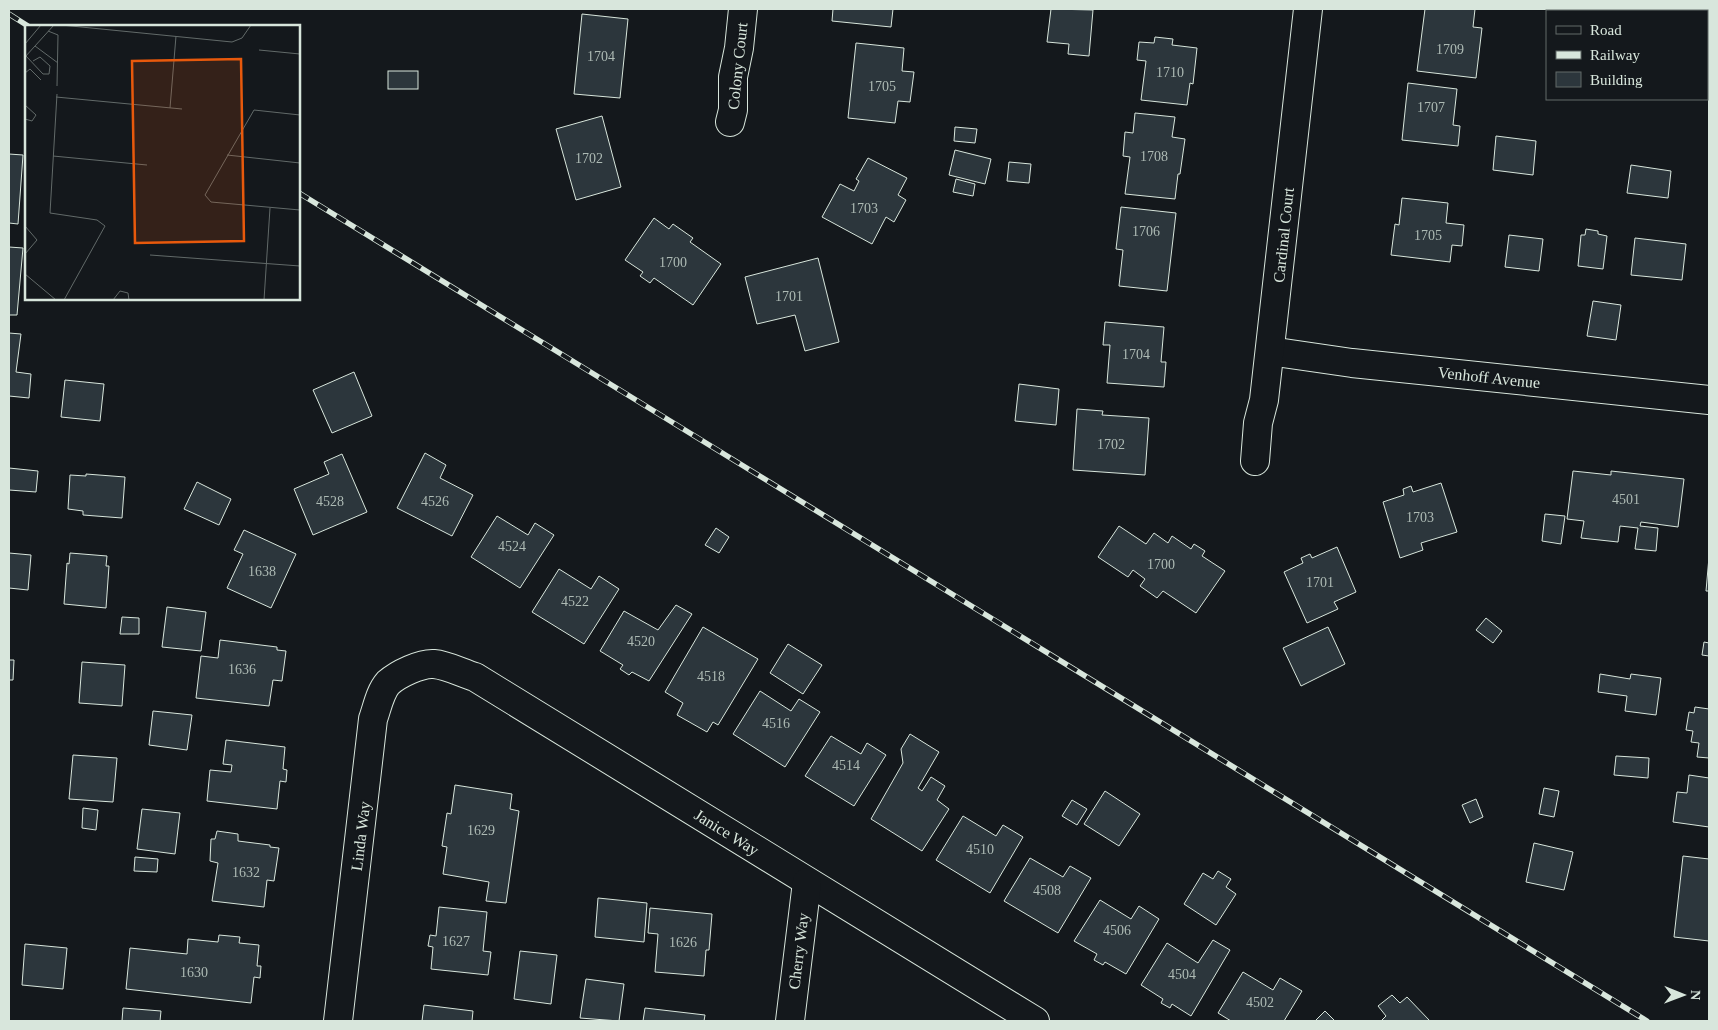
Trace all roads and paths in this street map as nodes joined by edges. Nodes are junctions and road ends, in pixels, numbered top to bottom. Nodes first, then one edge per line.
1 (744, 9) edge
2 (1308, 9) edge
3 (730, 122) dead end
4 (1270, 351) junction
5 (1709, 400) edge
6 (1255, 461) dead end
7 (413, 668) joint
8 (807, 882) junction
9 (338, 1021) edge
10 (790, 1021) edge
11 (1034, 1021) edge

1 - 3 street, Colony Court
2 - 4 street, Cardinal Court
4 - 5 street, Venhoff Avenue
4 - 6 street, Cardinal Court
7 - 8 street, Janice Way
7 - 9 street, Linda Way
8 - 10 street, Cherry Way
8 - 11 street, Janice Way

